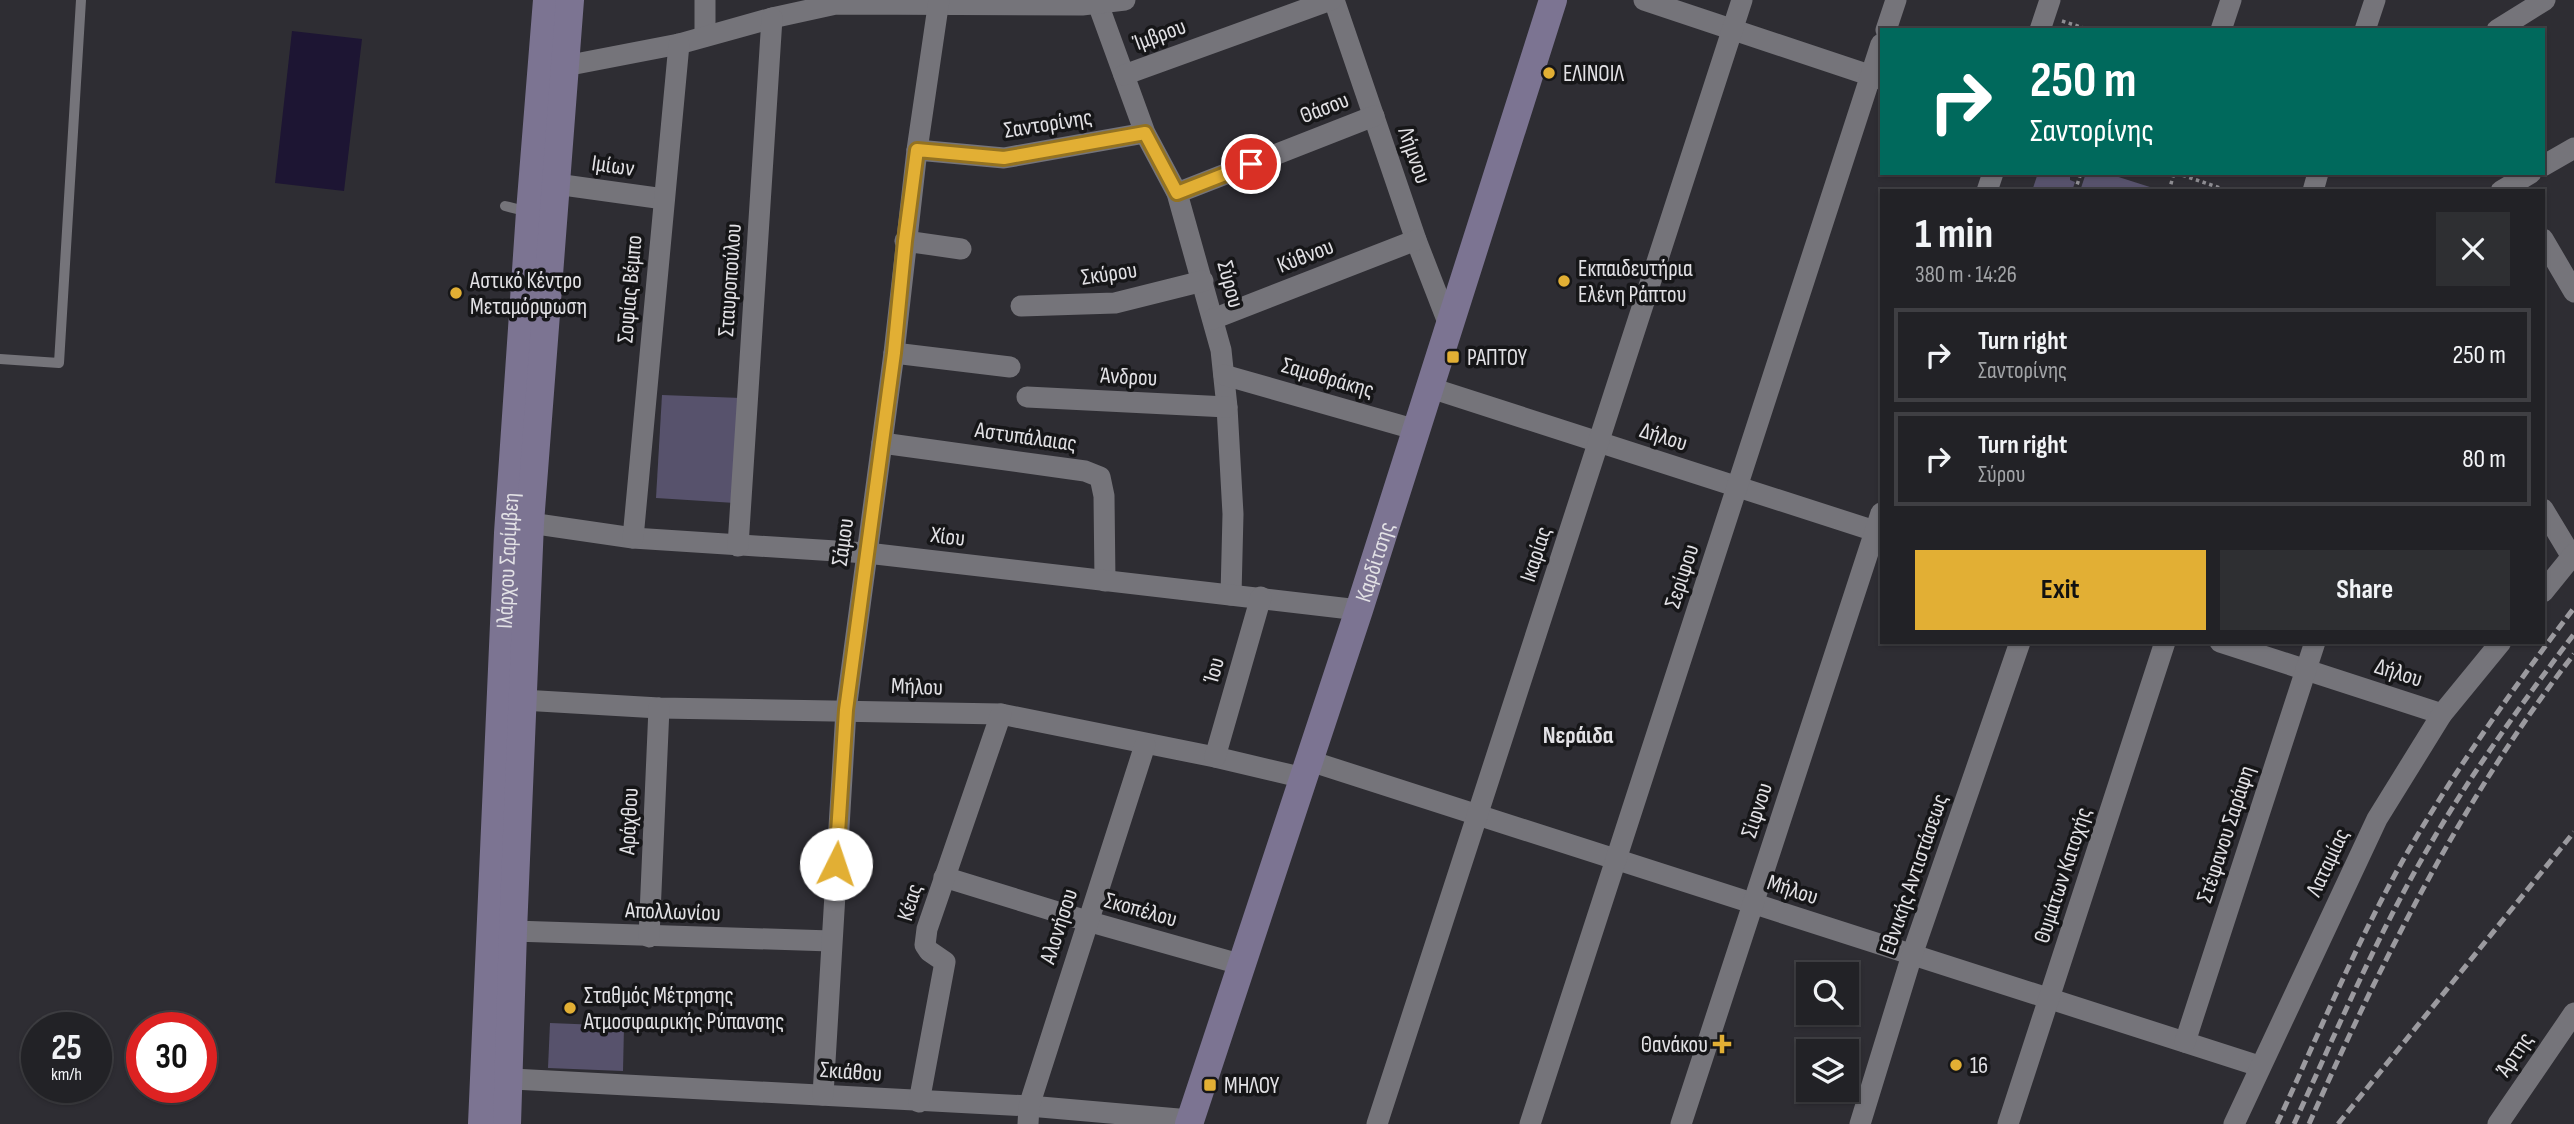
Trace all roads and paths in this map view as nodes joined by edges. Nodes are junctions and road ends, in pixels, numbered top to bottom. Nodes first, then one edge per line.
1 (81, 0) edge
2 (548, 0) edge
3 (570, 0) edge
4 (705, 0) edge
5 (1125, 0) edge
6 (1333, 0) edge
7 (1553, 0) edge
8 (1644, 0) edge
9 (1742, 0) edge
10 (1896, 0) edge
11 (2231, 0) edge
12 (2375, 0) edge
13 (2545, 0) edge
14 (939, 2) edge
15 (1098, 4) junction
16 (2045, 15) edge
17 (772, 18) junction
18 (1887, 28) edge
19 (2084, 28) edge
20 (2222, 28) edge
21 (2366, 28) edge
22 (2500, 28) edge
23 (1732, 30) junction
24 (705, 36) junction
25 (678, 44) junction
26 (1880, 51) edge
27 (565, 66) junction
28 (1124, 75) junction
29 (1876, 77) edge
30 (1374, 116) junction
31 (1145, 133) junction
32 (2574, 148) edge
33 (917, 150) junction
34 (2545, 165) edge
35 (2181, 175) edge
36 (2528, 175) edge
37 (556, 184) junction
38 (2223, 189) edge
39 (2509, 189) edge
40 (1177, 193) junction
41 (664, 198) junction
42 (1416, 240) junction
43 (905, 241) junction
44 (2545, 242) edge
45 (961, 249) dead end
46 (1203, 281) junction
47 (2574, 292) edge
48 (1021, 306) dead end
49 (1213, 319) junction
50 (1449, 325) junction
51 (894, 353) junction
52 (0, 359) edge
53 (1010, 367) dead end
54 (1224, 375) junction
55 (1431, 388) junction
56 (1027, 397) dead end
57 (1227, 407) junction
58 (1417, 430) junction
59 (1598, 442) junction
60 (882, 443) junction
61 (1737, 487) junction
62 (2545, 512) edge
63 (530, 523) junction
64 (1879, 526) edge
65 (633, 538) junction
66 (738, 546) junction
67 (867, 553) junction
68 (2573, 556) edge
69 (1105, 581) junction
70 (2545, 590) edge
71 (1231, 595) junction
72 (1261, 597) junction
73 (1359, 610) junction
74 (2019, 644) edge
75 (2164, 644) edge
76 (2226, 644) edge
77 (2314, 644) edge
78 (2499, 644) edge
79 (2306, 670) junction
80 (522, 700) junction
81 (659, 708) junction
82 (846, 710) junction
83 (1001, 714) junction
84 (2442, 714) junction
85 (1145, 745) junction
86 (1215, 757) junction
87 (1307, 769) junction
88 (1478, 815) junction
89 (1616, 859) junction
90 (944, 877) junction
91 (1753, 903) junction
92 (1087, 921) junction
93 (513, 932) junction
94 (649, 937) junction
95 (831, 942) junction
96 (1912, 955) junction
97 (1243, 965) junction
98 (2049, 999) junction
99 (2574, 1013) edge
100 (2185, 1042) junction
101 (2259, 1066) junction
102 (496, 1078) junction
103 (823, 1095) junction
104 (919, 1102) junction
105 (1028, 1115) edge
106 (1189, 1122) edge
107 (482, 1124) edge
108 (508, 1124) edge
109 (1377, 1124) edge
110 (1530, 1124) edge
111 (1681, 1124) edge
112 (1860, 1124) edge
113 (2008, 1124) edge
114 (2234, 1124) edge
115 (2498, 1124) edge

1 - 52 lane
2 - 102 main road, Ιλάρχου Σαρίμβεη
3 - 27 main road, Ιλάρχου Σαρίμβεη
4 - 24 street
5 - 15 street
6 - 28 street, Ίμβρου
6 - 30 street, Λήμνου
7 - 50 main road, Καρδίτσης
8 - 23 street
9 - 23 street, Ικαρίας
10 - 18 street
11 - 20 street
12 - 21 street
13 - 22 street
14 - 15 street
14 - 17 street
14 - 33 street, Σάμου
15 - 28 street, Σύρου
16 - 19 path
17 - 24 street
17 - 66 street, Σταυροπούλου
23 - 29 street
23 - 59 street, Ικαρίας
24 - 25 street
25 - 27 street
25 - 41 street, Σοφίας Βέμπο
26 - 29 street, Σερίφου
27 - 37 main road, Ιλάρχου Σαρίμβεη
28 - 31 street, Σύρου
29 - 61 street, Σερίφου
30 - 40 street, Θάσου
30 - 42 street, Λήμνου
31 - 33 street, Σαντορίνης
31 - 40 street, Σύρου
32 - 34 street
33 - 43 street, Σάμου
35 - 38 path
36 - 39 street
37 - 41 street, Ιμίων
37 - 63 main road, Ιλάρχου Σαρίμβεη
40 - 46 street, Σύρου
41 - 65 street, Σοφίας Βέμπο
42 - 49 street, Κύθνου
42 - 50 street, Λήμνου
43 - 45 street
43 - 51 street, Σάμου
44 - 47 street
46 - 48 street, Σκύρου
46 - 49 street, Σύρου
49 - 54 street, Σύρου
50 - 55 main road, Καρδίτσης
51 - 53 street
51 - 60 street, Σάμου
54 - 57 street, Σύρου
54 - 58 street, Σαμοθράκης
55 - 58 main road, Καρδίτσης
55 - 59 street, Δήλου
56 - 57 street, Άνδρου
57 - 71 street, Σύρου
58 - 73 main road, Καρδίτσης
59 - 61 street, Δήλου
59 - 88 street, Ικαρίας
60 - 67 street, Σάμου
60 - 69 street, Αστυπάλαιας
61 - 64 street, Δήλου
61 - 89 street, Σερίφου
62 - 68 street
63 - 65 street, Χίου
63 - 80 main road, Ιλάρχου Σαρίμβεη
64 - 91 street, Σίφνου
65 - 66 street, Χίου
66 - 67 street, Χίου
67 - 69 street, Χίου
67 - 82 street, Σάμου
68 - 70 street
69 - 71 street, Χίου
71 - 72 street, Χίου
72 - 73 street, Χίου
72 - 86 street, Ίου
73 - 87 main road, Καρδίτσης
74 - 96 street, Εθνικής Αντιστάσεως
75 - 98 street, Θυμάτων Κατοχής
76 - 79 street, Δήλου
77 - 79 street, Στέφανου Σαράφη
78 - 84 street, Λαταμίας
79 - 84 street, Δήλου
79 - 100 street, Στέφανου Σαράφη
80 - 81 street, Μήλου
80 - 93 main road, Ιλάρχου Σαρίμβεη
81 - 82 street, Μήλου
81 - 94 street, Αράχθου
82 - 83 street, Μήλου
82 - 95 street, Σάμου
83 - 85 street, Μήλου
83 - 90 street, Κέας
84 - 101 street, Λαταμίας
85 - 86 street, Μήλου
85 - 92 street, Αλονήσου
86 - 87 street, Μήλου
87 - 88 street, Μήλου
87 - 97 main road, Καρδίτσης
88 - 89 street, Μήλου
88 - 109 street, Ικαρίας
89 - 91 street, Μήλου
89 - 110 street, Σερίφου
90 - 92 street, Σκοπέλου
90 - 104 street, Κέας
91 - 96 street, Μήλου
91 - 111 street, Σίφνου
92 - 97 street, Σκοπέλου
92 - 105 street, Αλονήσου
93 - 94 street, Απολλωνίου
93 - 102 main road, Ιλάρχου Σαρίμβεη
94 - 95 street, Απολλωνίου
95 - 103 street, Σάμου
96 - 98 street, Μήλου
96 - 112 street, Εθνικής Αντιστάσεως
97 - 106 main road, Καρδίτσης
98 - 100 street, Μήλου
98 - 113 street, Θυμάτων Κατοχής
99 - 115 street, Άρτης
100 - 101 street, Μήλου
101 - 114 street, Λαταμίας
102 - 103 street, Σκιάθου
102 - 107 main road, Ιλάρχου Σαρίμβεη
102 - 108 main road, Ιλάρχου Σαρίμβεη
103 - 104 street, Σκιάθου
104 - 105 street, Σκιάθου
105 - 106 street, Σκιάθου

